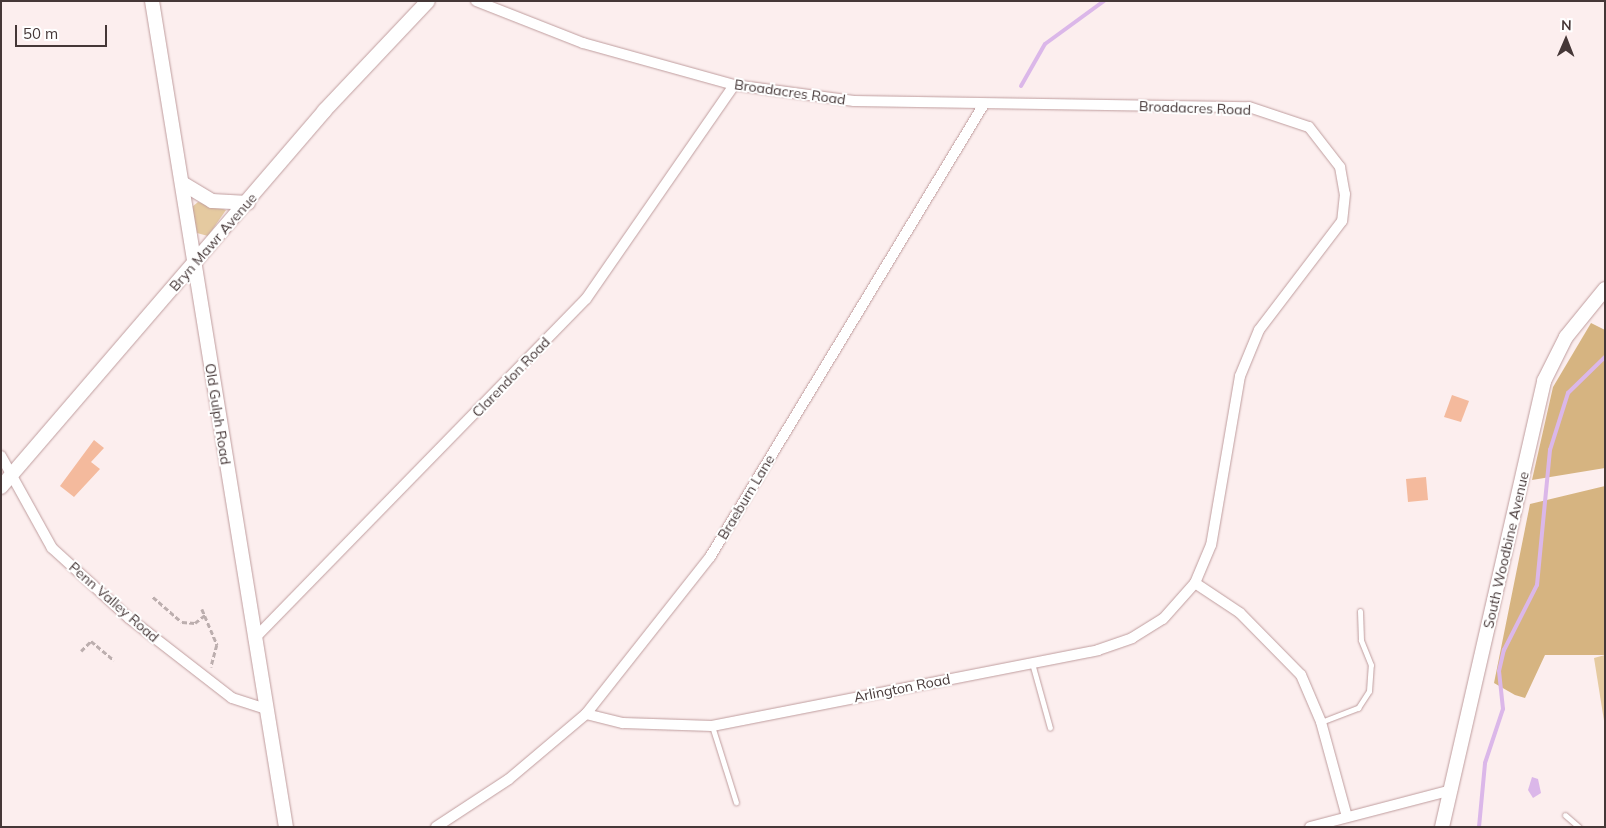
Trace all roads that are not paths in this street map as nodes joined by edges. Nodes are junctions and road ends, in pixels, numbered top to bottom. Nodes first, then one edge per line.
1 (152, 1) edge
2 (428, 1) edge
3 (476, 1) edge
4 (734, 85) junction
5 (984, 104) junction
6 (182, 183) junction
7 (248, 203) junction
8 (194, 263) junction
9 (1605, 289) edge
10 (1, 456) edge
11 (6, 482) edge
12 (1195, 583) junction
13 (1360, 610) dead end
14 (254, 639) junction
15 (1032, 663) junction
16 (265, 709) junction
17 (586, 714) junction
18 (1320, 722) junction
19 (712, 726) junction
20 (1050, 728) dead end
21 (1452, 790) junction
22 (736, 802) dead end
23 (1565, 815) dead end
24 (1347, 817) junction
25 (286, 827) edge
26 (436, 827) edge
27 (1310, 827) edge
28 (1442, 827) edge
29 (1580, 827) edge

1 - 6 street, Old Gulph Road
2 - 7 street, Bryn Mawr Avenue
3 - 4 street, Broadacres Road
4 - 5 street, Broadacres Road
4 - 14 street, Clarendon Road
5 - 12 street, Broadacres Road
5 - 17 street, Braeburn Lane
6 - 7 street
6 - 8 street, Old Gulph Road
7 - 8 street, Bryn Mawr Avenue
8 - 11 street, Bryn Mawr Avenue
8 - 14 street, Old Gulph Road
9 - 21 street, South Woodbine Avenue
10 - 11 street, Penn Valley Road
11 - 16 street, Penn Valley Road
12 - 15 street, Arlington Road
12 - 18 street
13 - 18 lane
14 - 16 street, Old Gulph Road
15 - 19 street, Arlington Road
15 - 20 lane
16 - 25 street, Old Gulph Road
17 - 19 street, Arlington Road
17 - 26 street, Braeburn Lane
18 - 24 street
19 - 22 lane
21 - 24 street
21 - 28 street, South Woodbine Avenue
23 - 29 lane
24 - 27 street

